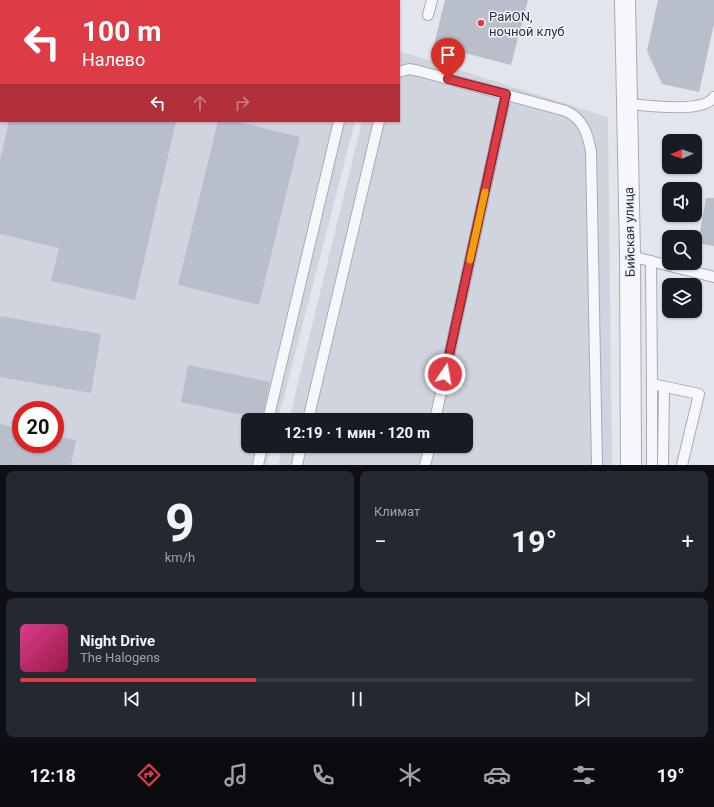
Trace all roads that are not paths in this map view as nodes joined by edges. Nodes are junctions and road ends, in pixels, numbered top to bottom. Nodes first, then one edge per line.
1 (432, 0) edge
2 (625, 0) edge
3 (428, 15) dead end
4 (400, 72) edge
5 (506, 94) junction
6 (713, 100) edge
7 (627, 104) junction
8 (339, 122) edge
9 (379, 122) edge
10 (630, 256) junction
11 (651, 261) junction
12 (714, 277) edge
13 (652, 384) junction
14 (664, 387) junction
15 (270, 413) edge
16 (310, 413) edge
17 (437, 413) edge
18 (261, 453) edge
19 (300, 453) edge
20 (428, 453) edge
21 (258, 465) edge
22 (297, 465) edge
23 (425, 465) edge
24 (597, 465) edge
25 (631, 465) edge
26 (652, 465) edge
27 (663, 465) edge
28 (682, 465) edge

1 - 3 lane
2 - 7 street, Бийская улица
4 - 5 lane
5 - 17 lane
5 - 24 lane
6 - 7 lane
7 - 10 street, Бийская улица
8 - 15 lane
9 - 16 lane
10 - 11 lane
10 - 25 street, Бийская улица
11 - 12 lane
11 - 13 lane
13 - 14 lane
13 - 26 lane
14 - 27 lane
14 - 28 lane
18 - 21 lane
19 - 22 lane
20 - 23 lane

